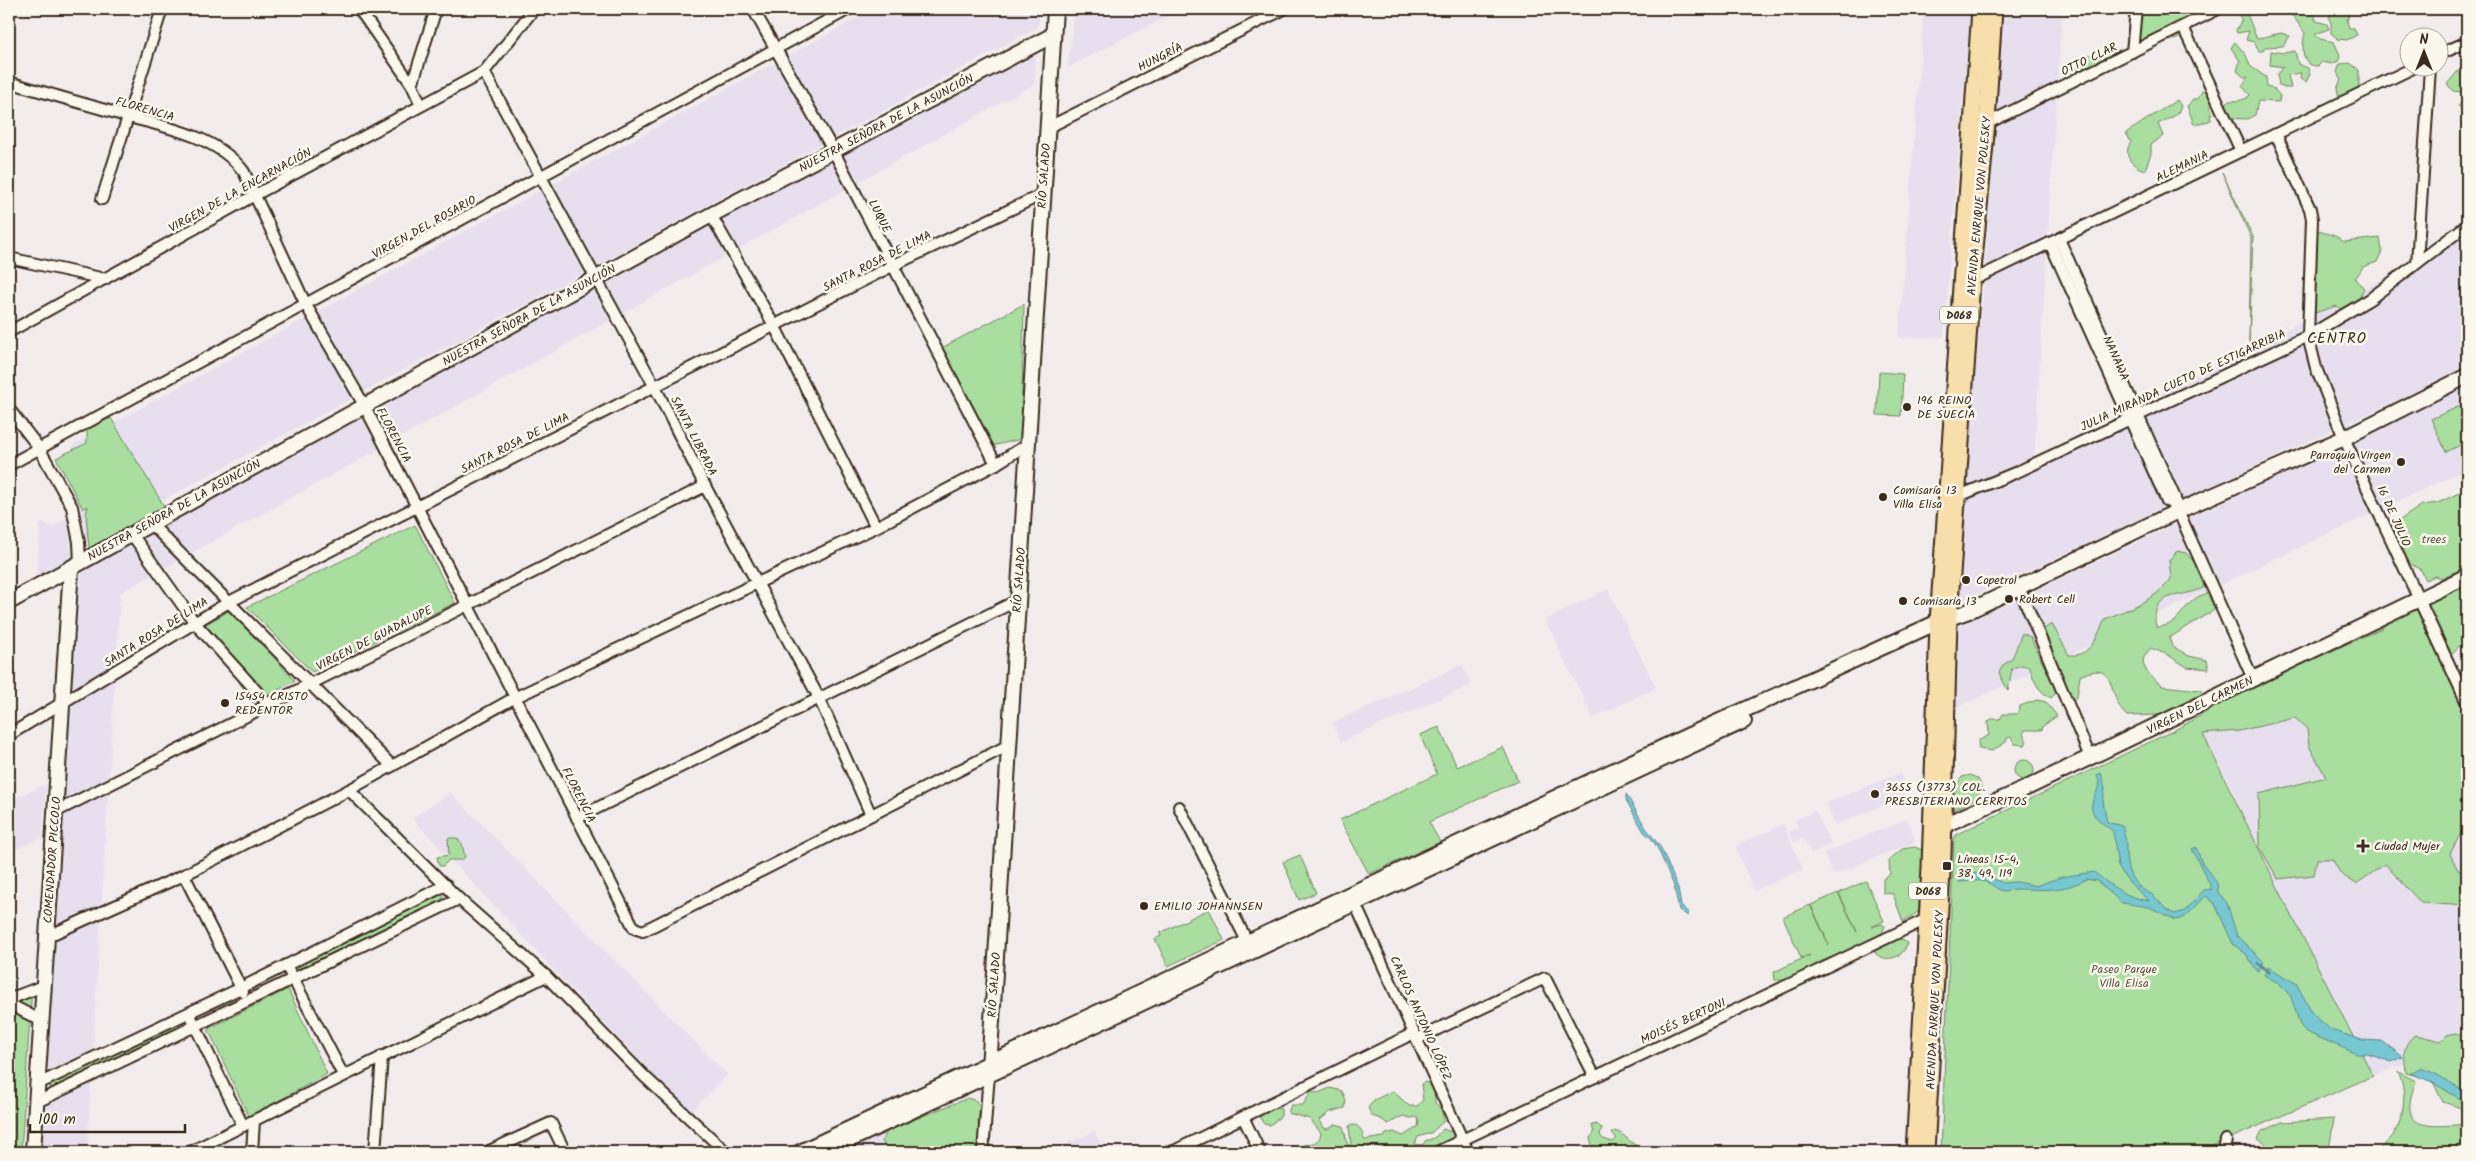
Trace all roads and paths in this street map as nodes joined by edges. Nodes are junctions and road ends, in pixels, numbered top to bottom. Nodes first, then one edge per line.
1 (162, 9) edge
2 (360, 9) edge
3 (436, 9) edge
4 (534, 9) edge
5 (753, 9) edge
6 (849, 9) edge
7 (1055, 9) edge
8 (1284, 9) edge
9 (1980, 9) edge
10 (1994, 9) edge
11 (2136, 9) edge
12 (2218, 9) edge
13 (2183, 27) junction
14 (1053, 35) junction
15 (2467, 42) edge
16 (775, 48) junction
17 (2448, 51) edge
18 (2132, 52) junction
19 (484, 72) junction
20 (2398, 75) edge
21 (2429, 78) edge
22 (9, 82) edge
23 (412, 85) junction
24 (421, 105) junction
25 (127, 117) junction
26 (1987, 123) junction
27 (1048, 128) junction
28 (1972, 131) junction
29 (2276, 134) junction
30 (833, 150) junction
31 (2241, 151) junction
32 (541, 177) junction
33 (1043, 194) junction
34 (255, 195) junction
35 (102, 199) dead end
36 (711, 215) junction
37 (2467, 225) edge
38 (2055, 241) junction
39 (9, 258) edge
40 (2417, 263) junction
41 (892, 266) junction
42 (596, 278) junction
43 (105, 279) junction
44 (1967, 283) junction
45 (306, 306) junction
46 (774, 327) junction
47 (9, 332) edge
48 (2308, 336) junction
49 (2467, 376) edge
50 (655, 387) junction
51 (364, 406) junction
52 (9, 409) edge
53 (2132, 416) junction
54 (2344, 438) junction
55 (1028, 444) junction
56 (39, 448) junction
57 (996, 464) junction
58 (9, 465) edge
59 (705, 486) junction
60 (1952, 499) junction
61 (417, 506) junction
62 (2177, 509) junction
63 (150, 523) junction
64 (876, 527) junction
65 (131, 533) junction
66 (76, 565) junction
67 (2467, 576) edge
68 (759, 584) junction
69 (2019, 587) junction
70 (1018, 600) junction
71 (2418, 600) junction
72 (9, 602) edge
73 (229, 602) junction
74 (467, 605) junction
75 (195, 623) junction
76 (1944, 624) junction
77 (2254, 679) junction
78 (310, 684) junction
79 (514, 698) junction
80 (819, 698) junction
81 (2467, 703) edge
82 (62, 705) junction
83 (269, 705) junction
84 (9, 735) edge
85 (1009, 745) junction
86 (2090, 757) junction
87 (392, 766) junction
88 (348, 790) junction
89 (1180, 808) dead end
90 (55, 812) junction
91 (871, 815) junction
92 (577, 818) junction
93 (1938, 827) junction
94 (184, 875) junction
95 (446, 885) junction
96 (1353, 898) junction
97 (459, 899) junction
98 (1933, 916) junction
99 (46, 938) junction
100 (1250, 946) junction
101 (286, 965) junction
102 (546, 976) junction
103 (293, 979) junction
104 (43, 986) junction
105 (241, 988) junction
106 (247, 1001) junction
107 (9, 1003) edge
108 (188, 1012) junction
109 (40, 1020) junction
110 (195, 1026) junction
111 (1416, 1036) junction
112 (382, 1056) junction
113 (989, 1069) junction
114 (343, 1075) junction
115 (1595, 1077) junction
116 (38, 1084) junction
117 (37, 1102) junction
118 (1244, 1118) junction
119 (254, 1121) junction
120 (243, 1126) junction
121 (1463, 1140) junction
122 (2226, 1140) dead end
123 (33, 1152) edge
124 (190, 1152) edge
125 (252, 1152) edge
126 (375, 1152) edge
127 (487, 1152) edge
128 (565, 1152) edge
129 (726, 1152) edge
130 (800, 1152) edge
131 (824, 1152) edge
132 (984, 1152) edge
133 (1172, 1152) edge
134 (1260, 1152) edge
135 (1437, 1152) edge
136 (1468, 1152) edge
137 (1914, 1152) edge
138 (1926, 1152) edge
139 (2224, 1152) edge

1 - 25 street
2 - 23 street
3 - 23 street
4 - 19 street
5 - 16 street, LUQUE
6 - 16 street, VIRGEN DEL ROSARIO
7 - 14 street, RÍO SALADO
8 - 27 street, HUNGRÍA
9 - 28 main road, AVENIDA ENRIQUE VON POLESKY / D068
10 - 26 main road, AVENIDA ENRIQUE VON POLESKY / D068
11 - 18 street
12 - 13 street, OTTO CLAR
13 - 18 street, OTTO CLAR
13 - 31 street
14 - 27 street, RÍO SALADO
14 - 30 street, NUESTRA SEÑORA DE LA ASUNCIÓN
15 - 17 street
16 - 30 street, LUQUE
16 - 32 street, VIRGEN DEL ROSARIO
18 - 26 street, OTTO CLAR
19 - 24 street, VIRGEN DE LA ENCARNACIÓN
19 - 32 street, SANTA LIBRADA
20 - 29 street, ALEMANIA
21 - 40 street
22 - 25 street, FLORENCIA
23 - 24 street
24 - 34 street, VIRGEN DE LA ENCARNACIÓN
25 - 34 street, FLORENCIA
25 - 35 street
26 - 28 street, OTTO CLAR
26 - 44 main road, AVENIDA ENRIQUE VON POLESKY / D068
27 - 33 street, RÍO SALADO
28 - 44 main road, AVENIDA ENRIQUE VON POLESKY / D068
29 - 31 street, ALEMANIA
29 - 48 street, 16 DE JULIO
30 - 36 street, NUESTRA SEÑORA DE LA ASUNCIÓN
30 - 41 street, LUQUE
31 - 38 street, ALEMANIA
32 - 42 street, SANTA LIBRADA
32 - 45 street, VIRGEN DEL ROSARIO
33 - 41 street, SANTA ROSA DE LIMA
33 - 55 street, RÍO SALADO
34 - 43 street, VIRGEN DE LA ENCARNACIÓN
34 - 45 street, FLORENCIA
36 - 42 street, NUESTRA SEÑORA DE LA ASUNCIÓN
36 - 46 street
37 - 40 street, JULIA MIRANDA CUETO DE ESTIGARRIBIA
38 - 44 street, ALEMANIA
38 - 53 street, NANAWA
39 - 43 street
40 - 48 street, JULIA MIRANDA CUETO DE ESTIGARRIBIA
41 - 46 street, SANTA ROSA DE LIMA
41 - 57 street, LUQUE
42 - 50 street, SANTA LIBRADA
42 - 51 street, NUESTRA SEÑORA DE LA ASUNCIÓN
43 - 47 street, VIRGEN DE LA ENCARNACIÓN
44 - 60 main road, AVENIDA ENRIQUE VON POLESKY / D068
45 - 51 street, FLORENCIA
45 - 56 street, VIRGEN DEL ROSARIO
46 - 50 street, SANTA ROSA DE LIMA
46 - 64 street
48 - 53 street, JULIA MIRANDA CUETO DE ESTIGARRIBIA
48 - 54 street, 16 DE JULIO
49 - 54 street
50 - 59 street, SANTA LIBRADA
50 - 61 street, SANTA ROSA DE LIMA
51 - 61 street, FLORENCIA
51 - 63 street, NUESTRA SEÑORA DE LA ASUNCIÓN
52 - 56 street
53 - 60 street, JULIA MIRANDA CUETO DE ESTIGARRIBIA
53 - 62 street, NANAWA
54 - 62 street
54 - 71 street, 16 DE JULIO
55 - 57 street
55 - 70 street, RÍO SALADO
56 - 58 street, VIRGEN DEL ROSARIO
56 - 66 street
57 - 64 street
59 - 68 street, SANTA LIBRADA
59 - 74 street, VIRGEN DE GUADALUPE
60 - 76 main road, AVENIDA ENRIQUE VON POLESKY / D068
61 - 73 street, SANTA ROSA DE LIMA
61 - 74 street, FLORENCIA
62 - 69 street
62 - 77 street, NANAWA
63 - 65 street, NUESTRA SEÑORA DE LA ASUNCIÓN
63 - 73 street
64 - 68 street
65 - 66 street, NUESTRA SEÑORA DE LA ASUNCIÓN
65 - 75 street
66 - 72 street, NUESTRA SEÑORA DE LA ASUNCIÓN
66 - 82 street, COMENDADOR PICCOLO
67 - 71 street, VIRGEN DEL CARMEN
68 - 79 street
68 - 80 street, SANTA LIBRADA
69 - 76 street
69 - 86 street
70 - 80 street
70 - 85 street, RÍO SALADO
71 - 77 street, VIRGEN DEL CARMEN
71 - 81 street, 16 DE JULIO
73 - 75 street, SANTA ROSA DE LIMA
73 - 78 street
74 - 78 street, VIRGEN DE GUADALUPE
74 - 79 street, FLORENCIA
75 - 82 street, SANTA ROSA DE LIMA
75 - 83 street
76 - 93 main road, AVENIDA ENRIQUE VON POLESKY / D068
76 - 96 street
77 - 86 street, VIRGEN DEL CARMEN
78 - 83 street, VIRGEN DE GUADALUPE
78 - 87 street
79 - 87 street
79 - 92 street, FLORENCIA
80 - 91 street, SANTA LIBRADA
80 - 92 street
82 - 84 street, SANTA ROSA DE LIMA
82 - 90 street, COMENDADOR PICCOLO
83 - 90 street, VIRGEN DE GUADALUPE
85 - 91 street
85 - 113 street, RÍO SALADO
86 - 93 street, VIRGEN DEL CARMEN
87 - 88 street
88 - 94 street
88 - 95 street
89 - 100 street
90 - 99 street, COMENDADOR PICCOLO
91 - 92 street, FLORENCIA
93 - 98 main road, AVENIDA ENRIQUE VON POLESKY / D068
94 - 99 street
94 - 105 street
95 - 97 street
95 - 101 street
96 - 100 street
96 - 111 street, CARLOS ANTONIO LÓPEZ
97 - 102 street
97 - 103 street
98 - 115 street, MOISÉS BERTONI
98 - 137 main road, AVENIDA ENRIQUE VON POLESKY / D068
98 - 138 main road, AVENIDA ENRIQUE VON POLESKY / D068
99 - 104 street, COMENDADOR PICCOLO
100 - 113 street
101 - 103 street
101 - 105 street
102 - 112 street
102 - 129 street
103 - 106 street
103 - 114 street
104 - 107 street
104 - 109 street, COMENDADOR PICCOLO
105 - 106 street
105 - 108 street
106 - 110 street
107 - 109 street
108 - 110 street
108 - 116 street
109 - 116 street, COMENDADOR PICCOLO
110 - 117 street
110 - 120 street
111 - 115 street
111 - 118 street
111 - 121 street, CARLOS ANTONIO LÓPEZ
112 - 114 street
112 - 126 street
113 - 130 street
113 - 131 street
113 - 132 street, RÍO SALADO
114 - 119 street
115 - 121 street, MOISÉS BERTONI
116 - 117 street, COMENDADOR PICCOLO
117 - 123 street, COMENDADOR PICCOLO
118 - 133 street
118 - 134 street
119 - 120 street
119 - 125 street
120 - 124 street
121 - 135 street, MOISÉS BERTONI
121 - 136 street, CARLOS ANTONIO LÓPEZ
122 - 139 street
127 - 128 street

